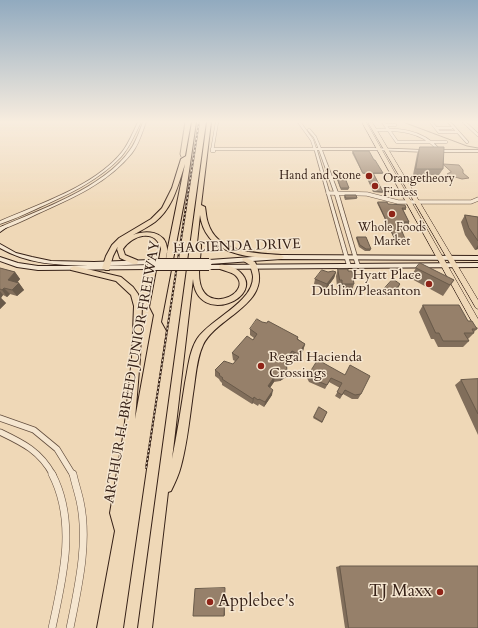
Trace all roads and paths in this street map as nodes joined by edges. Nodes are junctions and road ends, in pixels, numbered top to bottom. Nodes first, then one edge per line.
1 (124, 151) edge
2 (131, 151) edge
3 (189, 151) edge
4 (201, 151) edge
5 (205, 151) edge
6 (315, 151) edge
7 (320, 151) edge
8 (381, 151) edge
9 (388, 151) edge
10 (188, 155) junction
11 (328, 193) junction
12 (336, 193) junction
13 (200, 197) junction
14 (478, 199) edge
15 (410, 202) junction
16 (417, 202) junction
17 (0, 222) edge
18 (2, 229) edge
19 (195, 234) junction
20 (0, 246) edge
21 (281, 257) junction
22 (346, 257) junction
23 (356, 257) junction
24 (440, 257) junction
25 (449, 257) junction
26 (478, 258) edge
27 (0, 259) edge
28 (245, 260) junction
29 (135, 262) junction
30 (209, 264) junction
31 (106, 265) junction
32 (150, 265) junction
33 (444, 265) junction
34 (454, 265) junction
35 (478, 265) edge
36 (350, 266) junction
37 (358, 266) junction
38 (222, 267) junction
39 (254, 267) junction
40 (74, 268) junction
41 (191, 272) junction
42 (478, 306) edge
43 (158, 318) junction
44 (478, 325) edge
45 (0, 418) edge
46 (0, 432) edge
47 (162, 497) junction
48 (120, 533) junction
49 (52, 628) edge
50 (70, 628) edge
51 (104, 628) edge
52 (116, 628) edge
53 (145, 628) edge

1 - 17 street
2 - 18 street
3 - 10 highway, ARTHUR H. BREED JUNIOR FREEWAY
4 - 41 highway
5 - 13 highway
6 - 11 street
7 - 12 street
8 - 15 main road
9 - 16 main road
10 - 31 highway
10 - 43 highway, ARTHUR H. BREED JUNIOR FREEWAY
11 - 12 street
11 - 22 street
12 - 15 street
12 - 23 street
13 - 19 highway
13 - 21 highway
14 - 16 street
15 - 16 street
15 - 24 main road
16 - 25 main road
19 - 38 highway
19 - 41 highway
20 - 31 main road, HACIENDA DRIVE
21 - 22 main road, HACIENDA DRIVE
21 - 28 main road, HACIENDA DRIVE
22 - 23 main road, HACIENDA DRIVE
22 - 36 street
23 - 24 main road, HACIENDA DRIVE
23 - 37 street
24 - 25 main road, HACIENDA DRIVE
24 - 33 main road
25 - 26 main road, HACIENDA DRIVE
25 - 34 main road
27 - 40 main road, HACIENDA DRIVE
28 - 30 main road, HACIENDA DRIVE
28 - 39 highway
29 - 31 main road, HACIENDA DRIVE
29 - 32 main road, HACIENDA DRIVE
29 - 43 highway
30 - 32 main road, HACIENDA DRIVE, bridge
30 - 38 main road, HACIENDA DRIVE
31 - 32 main road, HACIENDA DRIVE
31 - 40 main road, HACIENDA DRIVE
33 - 34 main road, HACIENDA DRIVE
33 - 37 main road, HACIENDA DRIVE
33 - 44 main road
34 - 35 main road, HACIENDA DRIVE
34 - 42 main road
36 - 37 main road, HACIENDA DRIVE
36 - 39 main road, HACIENDA DRIVE
38 - 39 main road, HACIENDA DRIVE
39 - 47 highway
40 - 48 highway
41 - 47 highway
43 - 48 highway, ARTHUR H. BREED JUNIOR FREEWAY
43 - 52 highway
45 - 50 street
46 - 49 street
47 - 53 highway
48 - 51 highway, ARTHUR H. BREED JUNIOR FREEWAY

